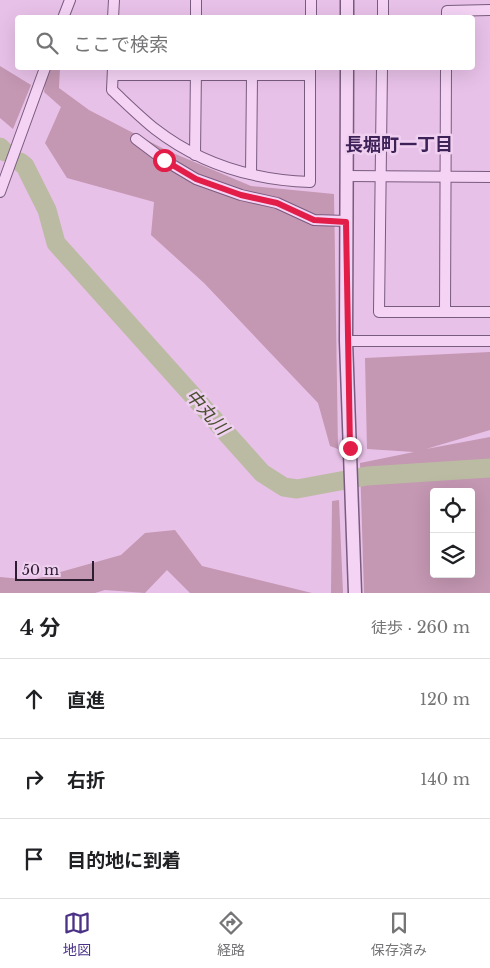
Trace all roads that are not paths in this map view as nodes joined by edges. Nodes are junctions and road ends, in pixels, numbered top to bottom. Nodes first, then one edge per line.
1 (70, 0) edge
2 (114, 0) edge
3 (196, 0) edge
4 (311, 0) edge
5 (348, 0) edge
6 (383, 0) edge
7 (490, 10) edge
8 (64, 15) edge
9 (113, 15) edge
10 (196, 15) edge
11 (311, 15) edge
12 (347, 15) edge
13 (382, 15) edge
14 (446, 15) edge
15 (44, 70) edge
16 (347, 70) edge
17 (382, 70) edge
18 (446, 70) edge
19 (113, 71) edge
20 (196, 71) edge
21 (310, 71) edge
22 (252, 76) junction
23 (136, 140) dead end
24 (195, 155) junction
25 (251, 174) junction
26 (346, 176) junction
27 (381, 177) junction
28 (445, 177) junction
29 (490, 177) edge
30 (0, 192) edge
31 (346, 222) junction
32 (445, 312) junction
33 (490, 312) edge
34 (490, 341) edge
35 (346, 342) junction
36 (355, 593) edge

1 - 8 street
2 - 9 street
3 - 10 street
4 - 11 street
5 - 12 street
6 - 13 street
7 - 14 street
15 - 30 street
16 - 26 street
17 - 27 street
18 - 28 street
19 - 20 street
19 - 24 street
20 - 22 street
20 - 24 street
21 - 22 street
21 - 25 street
22 - 25 street
23 - 31 street
24 - 25 street
26 - 27 street
26 - 31 street
27 - 28 street
27 - 32 street
28 - 29 street
28 - 32 street
31 - 35 street
32 - 33 street
34 - 35 street
35 - 36 street

